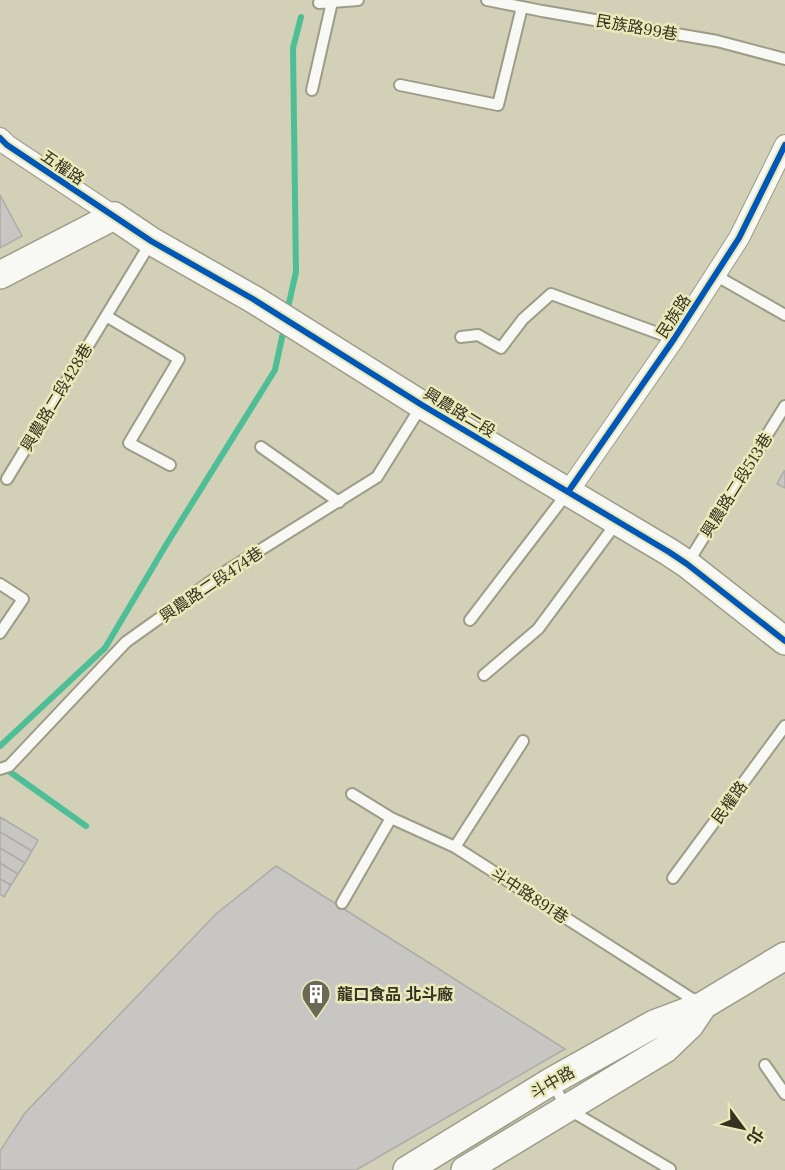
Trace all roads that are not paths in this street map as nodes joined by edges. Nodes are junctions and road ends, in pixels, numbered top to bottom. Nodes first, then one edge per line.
1 (358, 0) edge
2 (487, 0) edge
3 (546, 0) edge
4 (320, 2) edge
5 (332, 2) junction
6 (522, 7) junction
7 (542, 11) junction
8 (785, 59) edge
9 (400, 85) dead end
10 (312, 90) dead end
11 (0, 138) edge
12 (785, 145) edge
13 (780, 167) edge
14 (114, 216) junction
15 (151, 242) junction
16 (0, 274) edge
17 (715, 275) junction
18 (785, 315) edge
19 (106, 316) junction
20 (461, 337) dead end
21 (674, 339) junction
22 (422, 405) junction
23 (785, 406) edge
24 (261, 447) dead end
25 (170, 465) dead end
26 (7, 479) dead end
27 (568, 492) junction
28 (339, 502) junction
29 (617, 521) junction
30 (687, 564) junction
31 (0, 584) edge
32 (470, 620) dead end
33 (0, 633) edge
34 (785, 641) edge
35 (484, 675) dead end
36 (785, 726) edge
37 (523, 741) dead end
38 (0, 769) edge
39 (352, 794) dead end
40 (392, 818) junction
41 (455, 847) junction
42 (673, 878) dead end
43 (342, 903) dead end
44 (785, 956) edge
45 (702, 1005) junction
46 (765, 1065) dead end
47 (552, 1081) junction
48 (785, 1094) edge
49 (566, 1108) junction
50 (670, 1169) edge
51 (407, 1170) edge
52 (465, 1170) edge

1 - 5 lane
2 - 6 lane, 民族路99巷
3 - 7 lane
4 - 5 lane
5 - 10 lane
6 - 7 lane, 民族路99巷
6 - 9 lane
7 - 8 lane, 民族路99巷
11 - 14 street, 五權路
12 - 13 street, 民族路
13 - 17 street, 民族路
14 - 15 street, 興農路二段
14 - 16 street
15 - 19 lane, 興農路二段428巷
15 - 22 street, 興農路二段
17 - 18 lane
17 - 21 street, 民族路
19 - 25 lane
19 - 26 lane, 興農路二段428巷
20 - 21 lane
21 - 27 street, 民族路
22 - 27 street, 興農路二段
22 - 28 lane, 興農路二段474巷
23 - 30 lane, 興農路二段513巷
24 - 28 lane
27 - 29 street, 興農路二段
27 - 32 lane, 民族路
28 - 38 lane, 興農路二段474巷
29 - 30 street, 興農路二段
29 - 35 lane
30 - 34 street, 興農路二段
31 - 33 lane
36 - 42 lane, 民權路
37 - 41 lane
39 - 40 lane, 斗中路891巷
40 - 41 lane, 斗中路891巷
40 - 43 lane
41 - 45 lane, 斗中路891巷
44 - 45 street, 斗中路
45 - 47 street, 斗中路
45 - 49 street, 斗中路
46 - 48 lane
47 - 49 lane
47 - 51 street, 斗中路
49 - 50 lane
49 - 52 street, 斗中路

